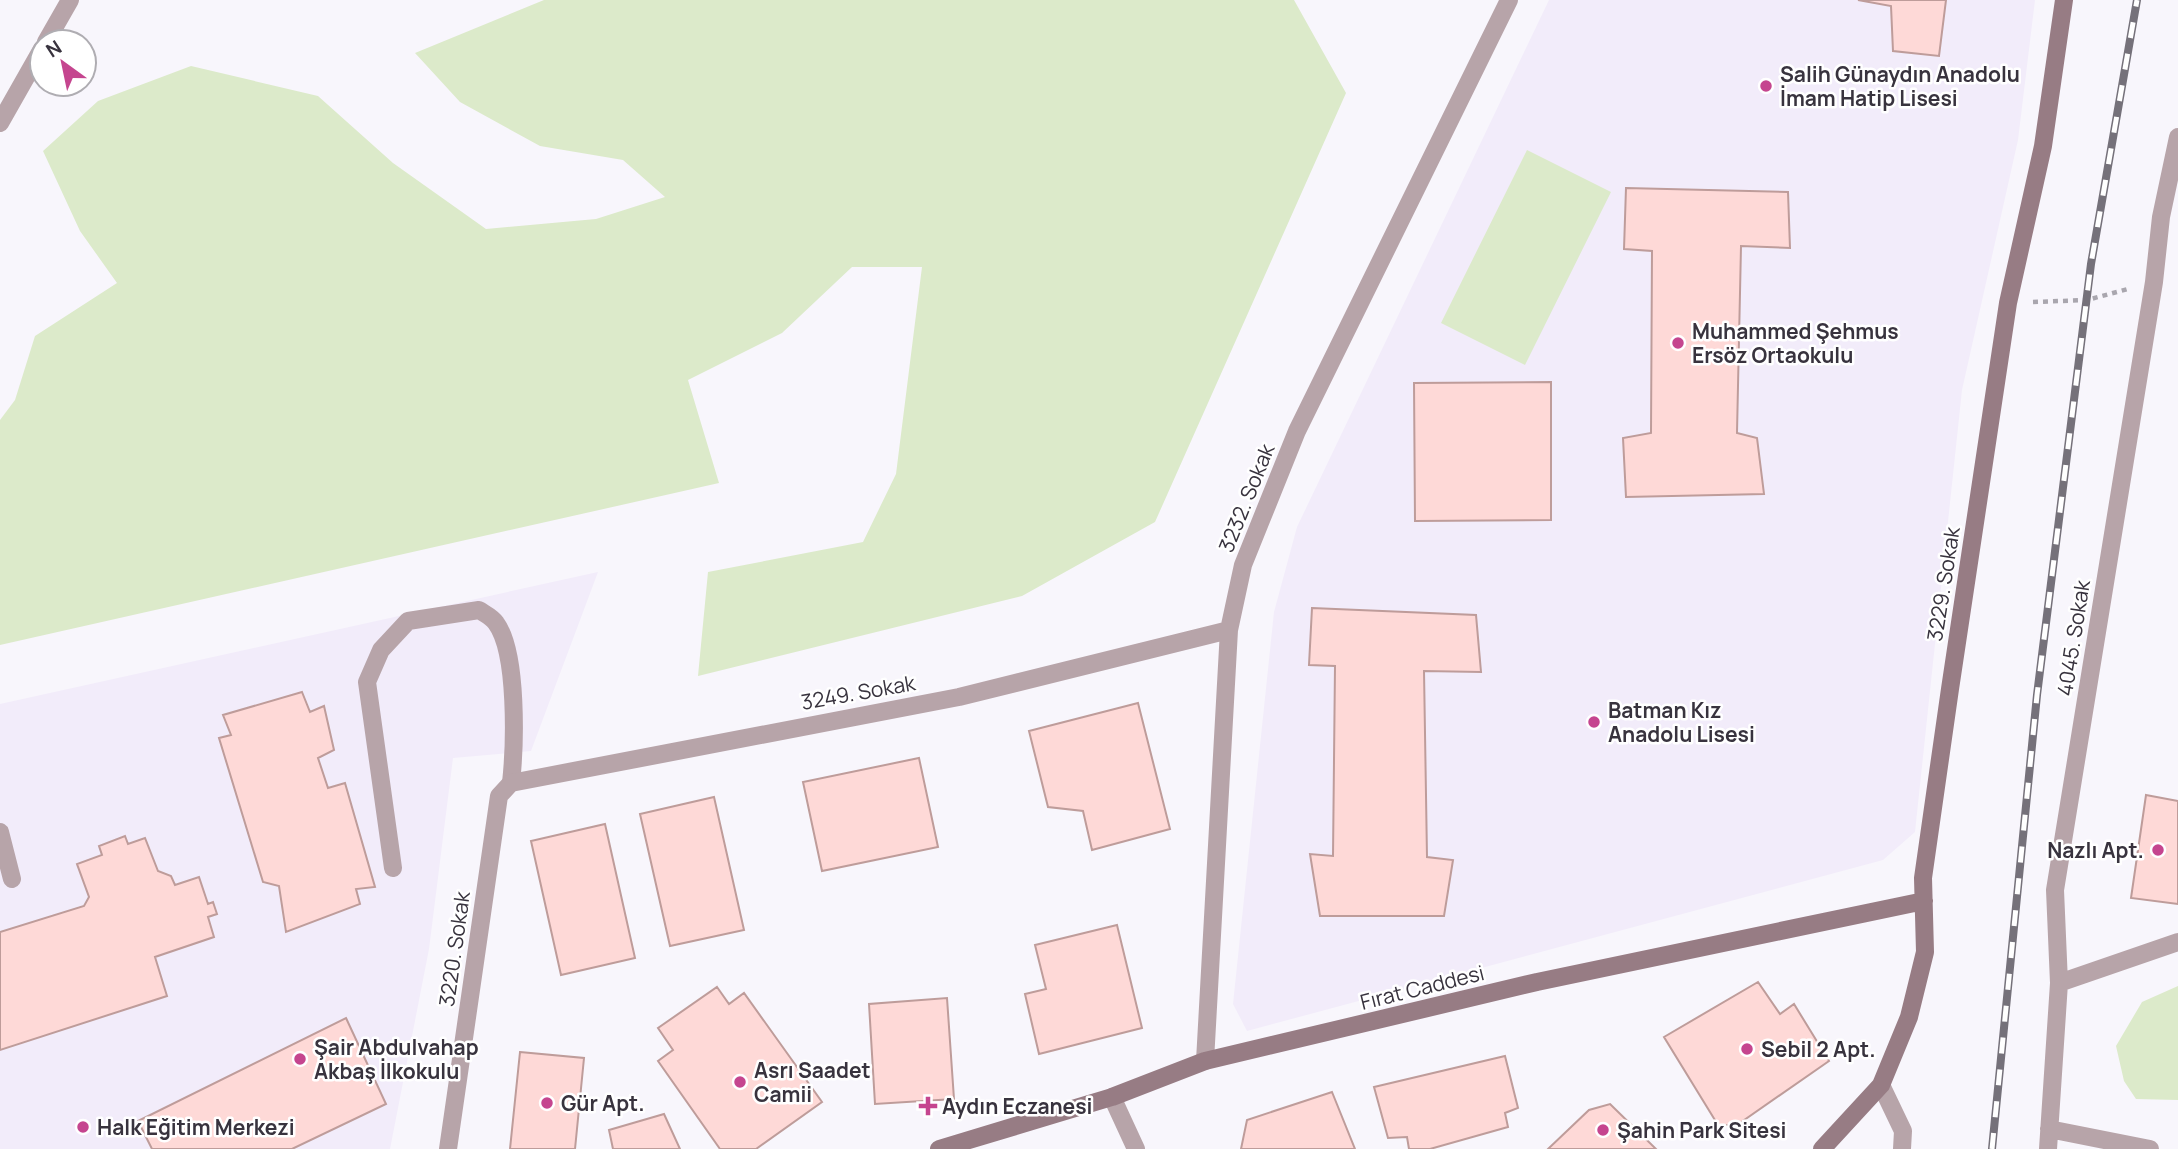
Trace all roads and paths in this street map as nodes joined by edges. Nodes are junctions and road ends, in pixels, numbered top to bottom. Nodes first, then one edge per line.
1 (70, 0) edge
2 (1509, 0) edge
3 (2064, 0) edge
4 (54, 28) edge
5 (28, 74) edge
6 (0, 123) edge
7 (2178, 137) edge
8 (2173, 188) edge
9 (2154, 282) junction
10 (2008, 303) junction
11 (1229, 630) junction
12 (505, 789) junction
13 (0, 832) edge
14 (393, 867) dead end
15 (12, 879) dead end
16 (1924, 901) junction
17 (2178, 942) edge
18 (2059, 983) junction
19 (1205, 1061) junction
20 (1881, 1085) junction
21 (1112, 1097) junction
22 (2049, 1129) junction
23 (448, 1149) edge
24 (940, 1149) edge
25 (1136, 1149) edge
26 (1822, 1149) edge
27 (1902, 1149) edge
28 (2048, 1149) edge
29 (2150, 1149) edge

1 - 4 street
2 - 11 street, 3232. Sokak
3 - 10 street, 3229. Sokak
5 - 6 street
7 - 8 street, 4045. Sokak
8 - 9 street, 4045. Sokak
9 - 10 path
9 - 18 street, 4045. Sokak
10 - 16 street, 3229. Sokak
11 - 12 street, 3249. Sokak
11 - 19 street, 3232. Sokak
12 - 14 street, 3220. Sokak
12 - 23 street, 3220. Sokak
13 - 15 street
16 - 19 street, Fırat Caddesi
16 - 20 street, 3229. Sokak
17 - 18 street
18 - 22 street, 4045. Sokak
19 - 21 street, Fırat Caddesi
20 - 26 street, 3229. Sokak
20 - 27 street
21 - 24 street, Fırat Caddesi
21 - 25 street
22 - 28 street, 4045. Sokak
22 - 29 street

